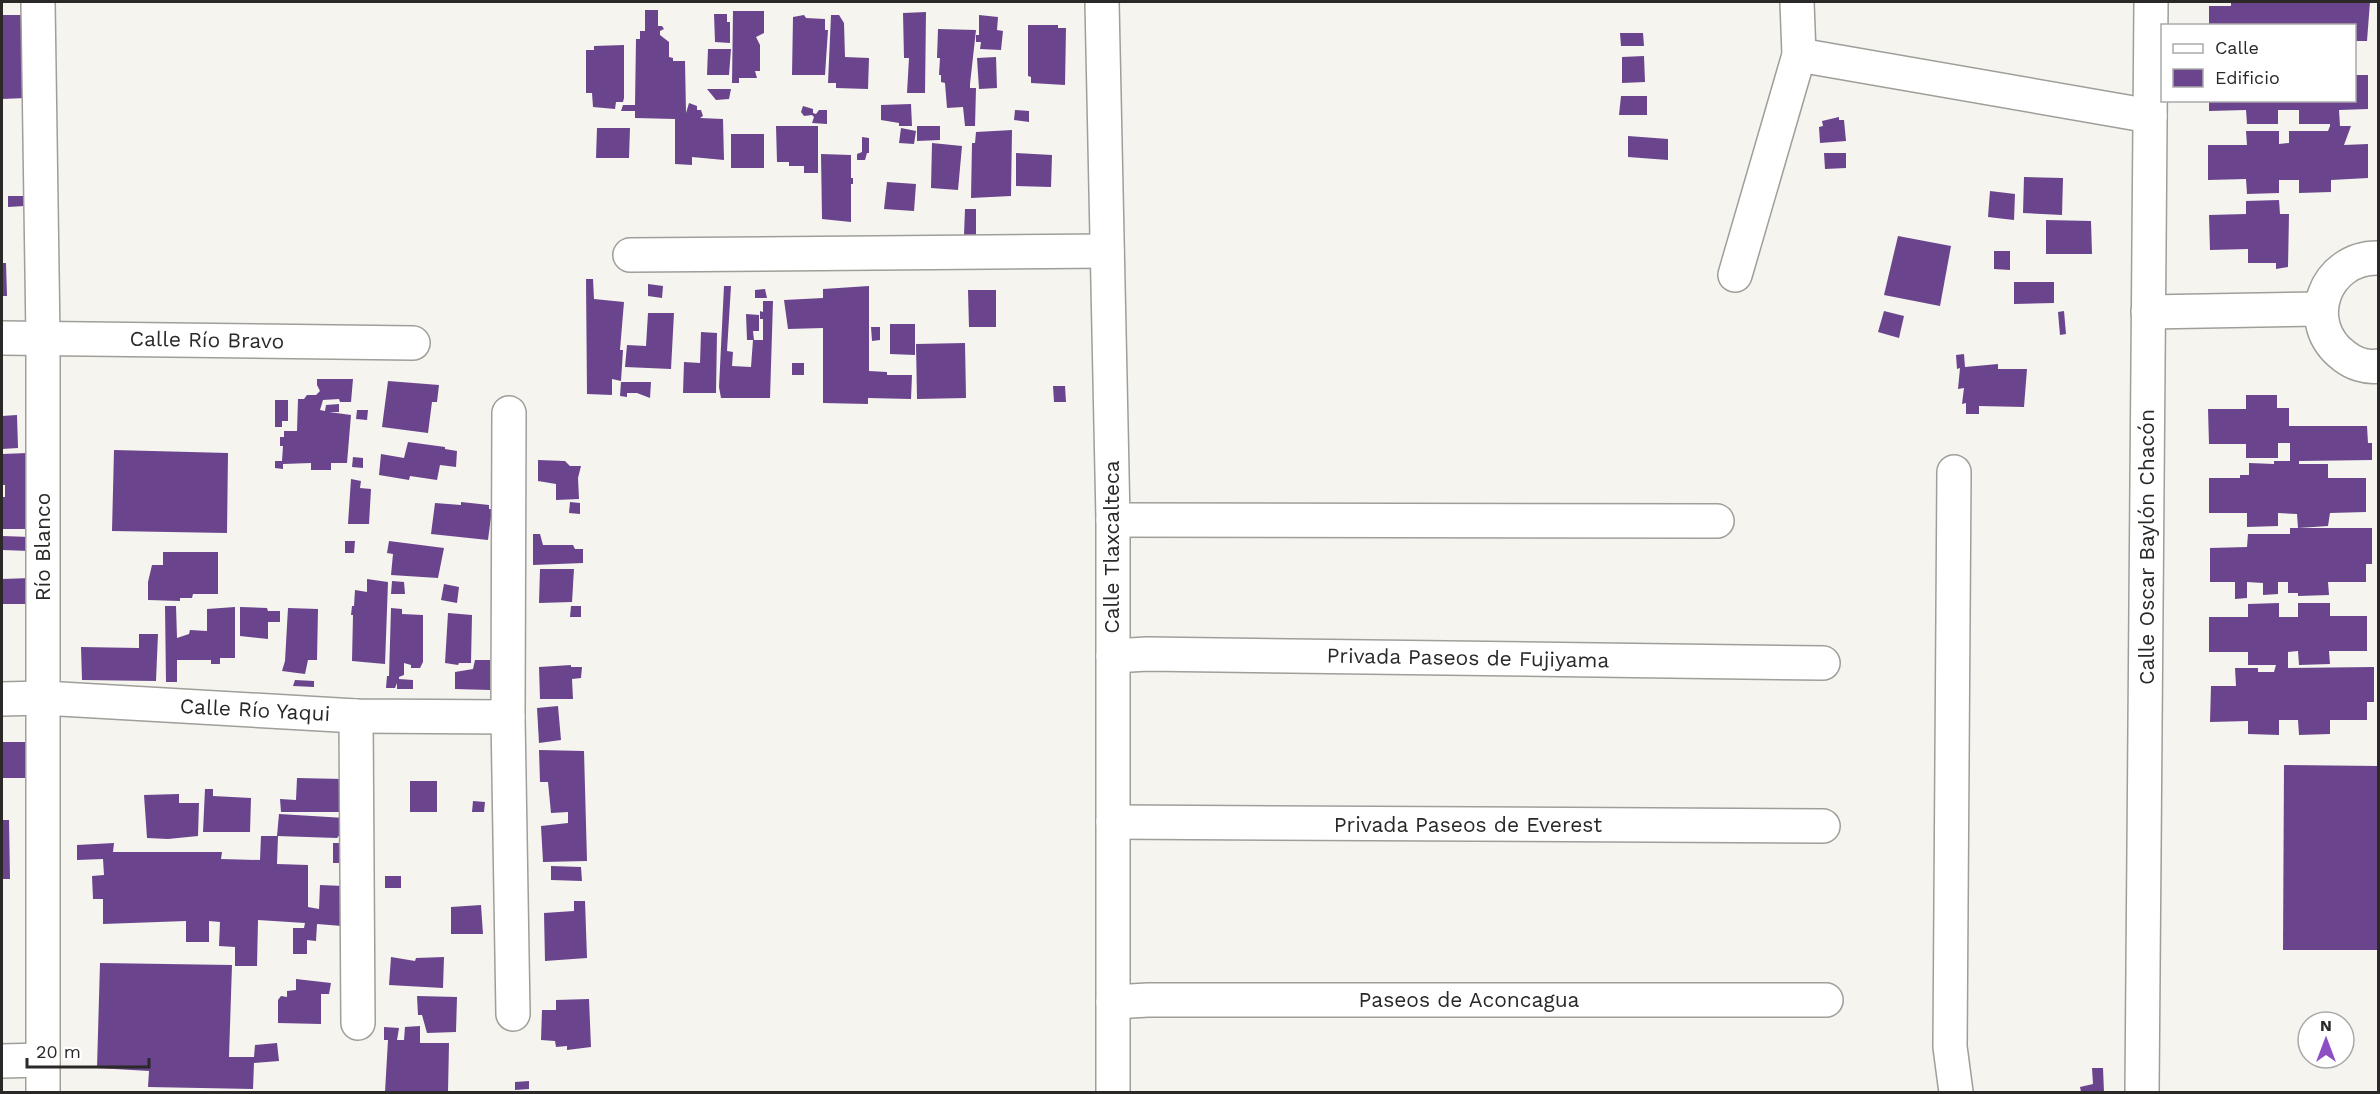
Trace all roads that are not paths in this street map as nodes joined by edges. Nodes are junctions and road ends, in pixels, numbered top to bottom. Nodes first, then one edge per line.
1 (38, 2) edge
2 (1102, 2) edge
3 (1797, 2) edge
4 (2151, 2) edge
5 (1799, 55) junction
6 (2150, 116) junction
7 (1107, 250) junction
8 (630, 255) dead end
9 (2379, 258) edge
10 (1735, 275) dead end
11 (2320, 309) junction
12 (2148, 312) junction
13 (2, 338) edge
14 (43, 338) junction
15 (413, 343) dead end
16 (2379, 366) edge
17 (509, 413) dead end
18 (1954, 472) dead end
19 (1113, 520) junction
20 (1717, 521) dead end
21 (1113, 656) junction
22 (1823, 663) dead end
23 (43, 698) junction
24 (2, 699) edge
25 (356, 716) junction
26 (508, 717) junction
27 (1113, 822) junction
28 (1823, 826) dead end
29 (1826, 1000) dead end
30 (1113, 1002) junction
31 (513, 1014) dead end
32 (358, 1023) dead end
33 (43, 1060) junction
34 (2, 1061) edge
35 (43, 1092) edge
36 (1113, 1092) edge
37 (1956, 1092) edge
38 (2142, 1092) edge

1 - 14 street, Río Blanco
2 - 7 street, Calle Tlaxcalteca
3 - 5 street
4 - 6 street, Calle Oscar Baylón Chacón
5 - 6 street
5 - 10 street
6 - 12 street, Calle Oscar Baylón Chacón
7 - 8 street
7 - 19 street, Calle Tlaxcalteca
9 - 11 street
11 - 12 street
11 - 16 street
12 - 38 street, Calle Oscar Baylón Chacón
13 - 14 street, Calle Río Bravo
14 - 15 street, Calle Río Bravo
14 - 23 street, Río Blanco
17 - 26 street
18 - 37 street
19 - 20 street
19 - 21 street, Calle Tlaxcalteca
21 - 22 street, Privada Paseos de Fujiyama
21 - 27 street, Calle Tlaxcalteca
23 - 24 street, Calle Río Yaqui
23 - 25 street, Calle Río Yaqui
23 - 33 street, Río Blanco
25 - 26 street, Calle Río Yaqui
25 - 32 street
26 - 31 street
27 - 28 street, Privada Paseos de Everest
27 - 30 street, Calle Tlaxcalteca
29 - 30 street, Paseos de Aconcagua
30 - 36 street, Calle Tlaxcalteca
33 - 34 street
33 - 35 street, Río Blanco

